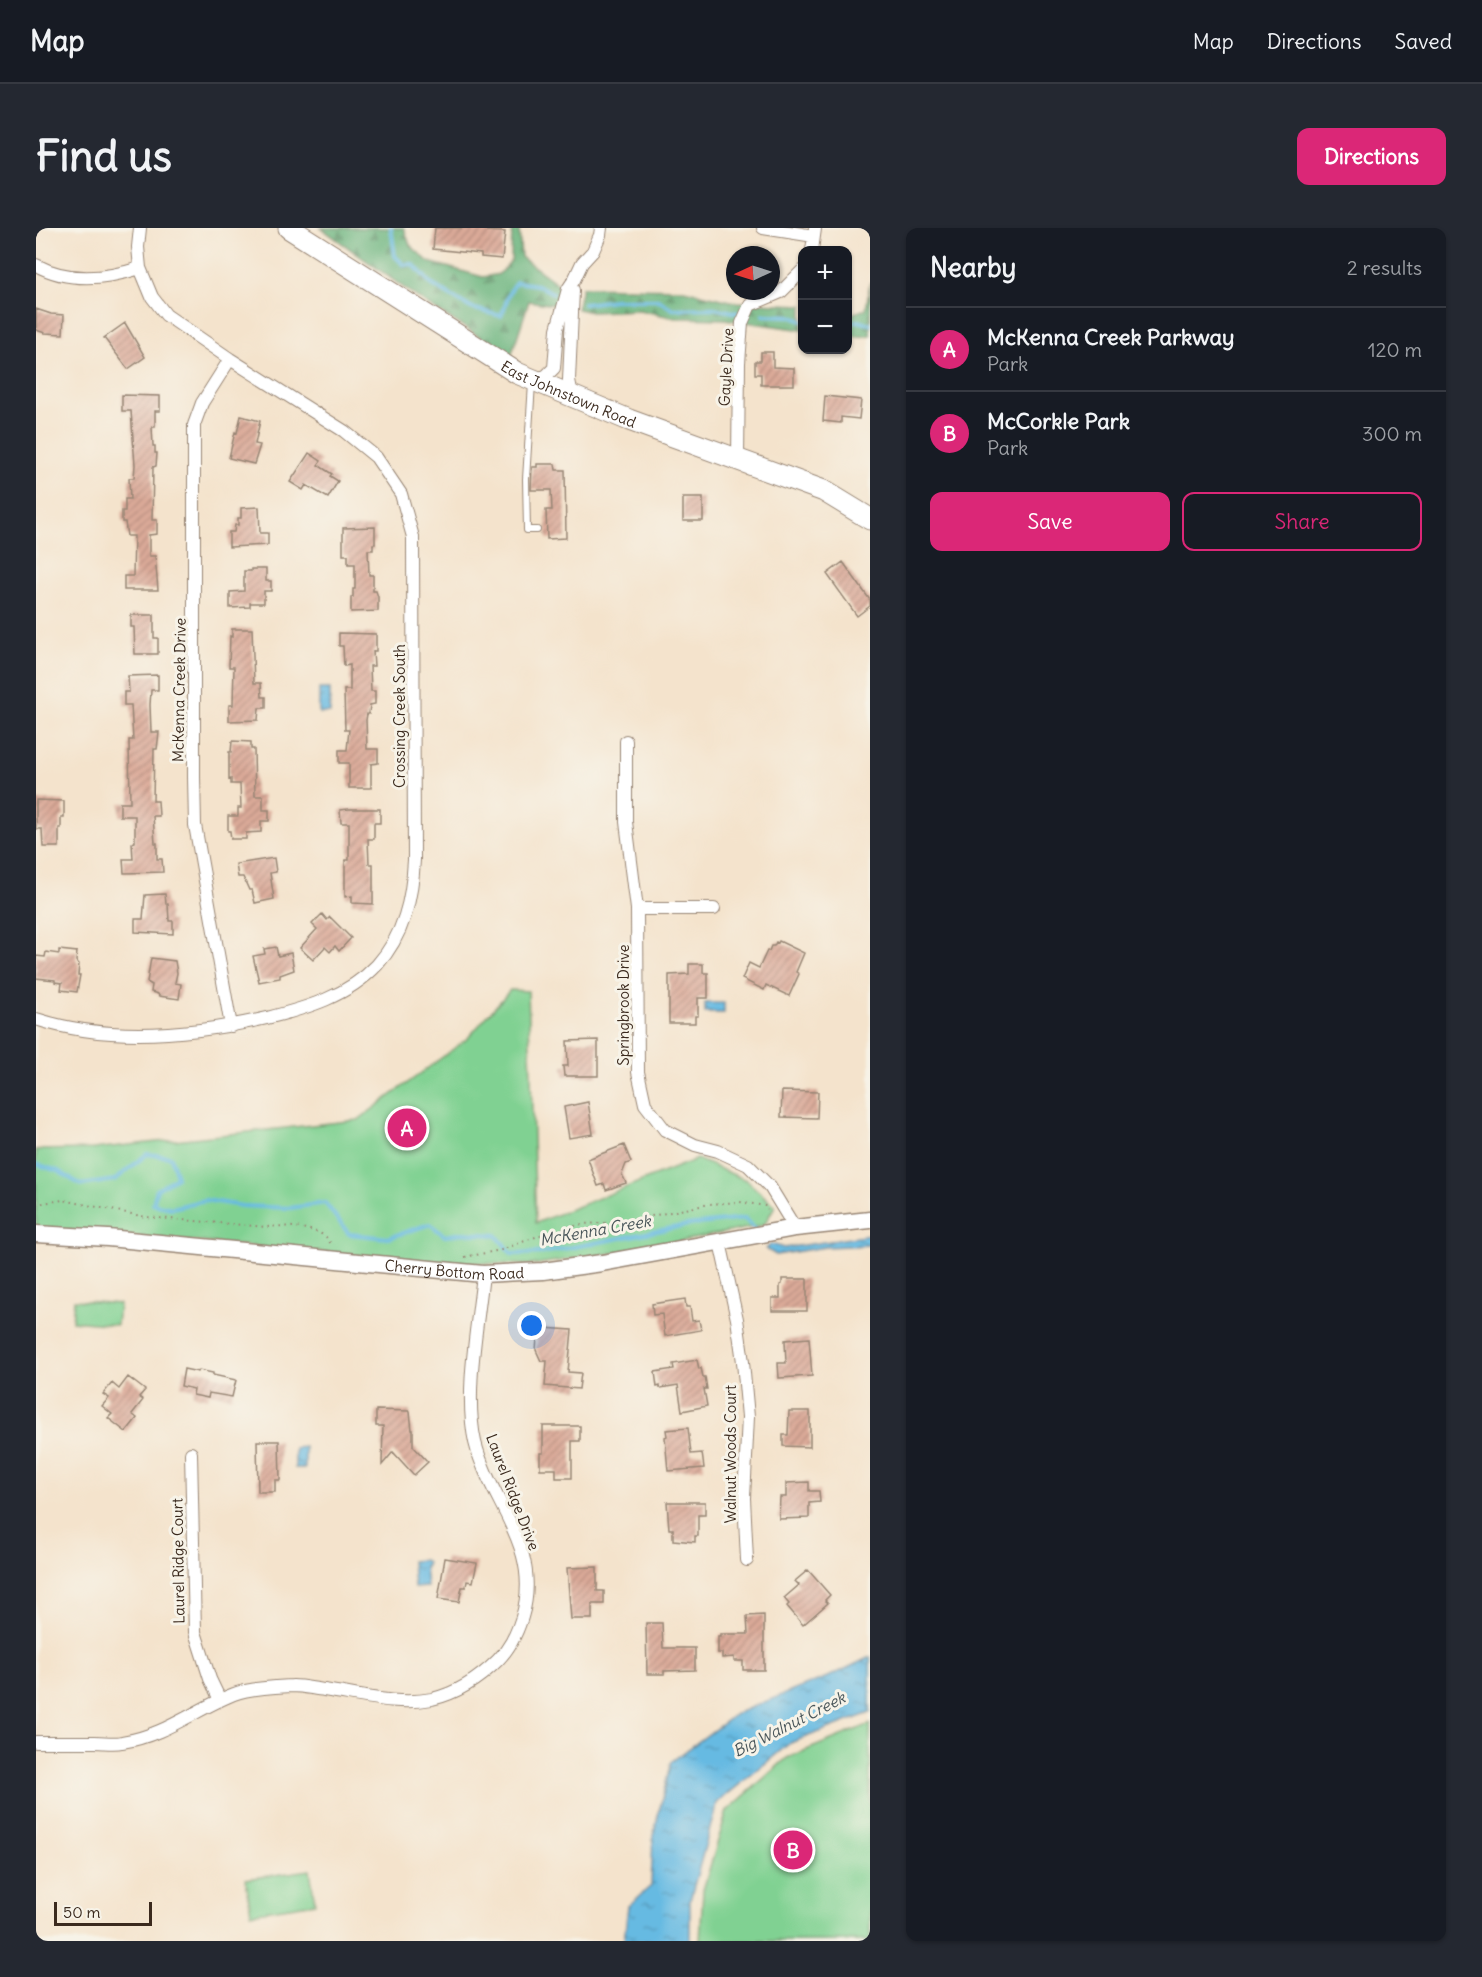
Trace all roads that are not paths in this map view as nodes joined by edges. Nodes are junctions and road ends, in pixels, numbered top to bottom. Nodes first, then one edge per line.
1 (140, 228) edge
2 (288, 228) edge
3 (601, 228) edge
4 (763, 228) edge
5 (814, 232) edge
6 (36, 265) edge
7 (141, 268) junction
8 (798, 275) edge
9 (574, 280) junction
10 (556, 348) junction
11 (571, 349) junction
12 (230, 359) junction
13 (532, 380) junction
14 (576, 399) junction
15 (738, 460) junction
16 (870, 519) edge
17 (537, 530) dead end
18 (626, 741) dead end
19 (637, 909) junction
20 (714, 909) dead end
21 (36, 1019) edge
22 (231, 1026) junction
23 (870, 1220) edge
24 (795, 1228) junction
25 (36, 1234) edge
26 (720, 1242) junction
27 (483, 1274) junction
28 (191, 1453) dead end
29 (747, 1560) dead end
30 (220, 1700) junction
31 (36, 1742) edge

1 - 7 street, Crossing Creek South
2 - 13 highway, East Johnstown Road
3 - 9 street
4 - 5 street
6 - 7 street
7 - 12 street, Crossing Creek South
8 - 15 street, Gayle Drive
9 - 10 street
9 - 11 street
10 - 11 lane
10 - 13 street
11 - 14 street
12 - 22 street, McKenna Creek Drive
12 - 22 street, Crossing Creek South
13 - 14 highway, East Johnstown Road
13 - 17 lane
14 - 15 highway, East Johnstown Road
15 - 16 highway, East Johnstown Road
18 - 19 street, Springbrook Drive
19 - 20 street
19 - 24 street, Springbrook Drive
21 - 22 street, Crossing Creek South
23 - 24 main road, Cherry Bottom Road
24 - 26 main road, Cherry Bottom Road
25 - 27 main road, Cherry Bottom Road
26 - 27 main road, Cherry Bottom Road
26 - 29 street, Walnut Woods Court
27 - 30 street, Laurel Ridge Drive
28 - 30 street, Laurel Ridge Court
30 - 31 street, Laurel Ridge Drive

